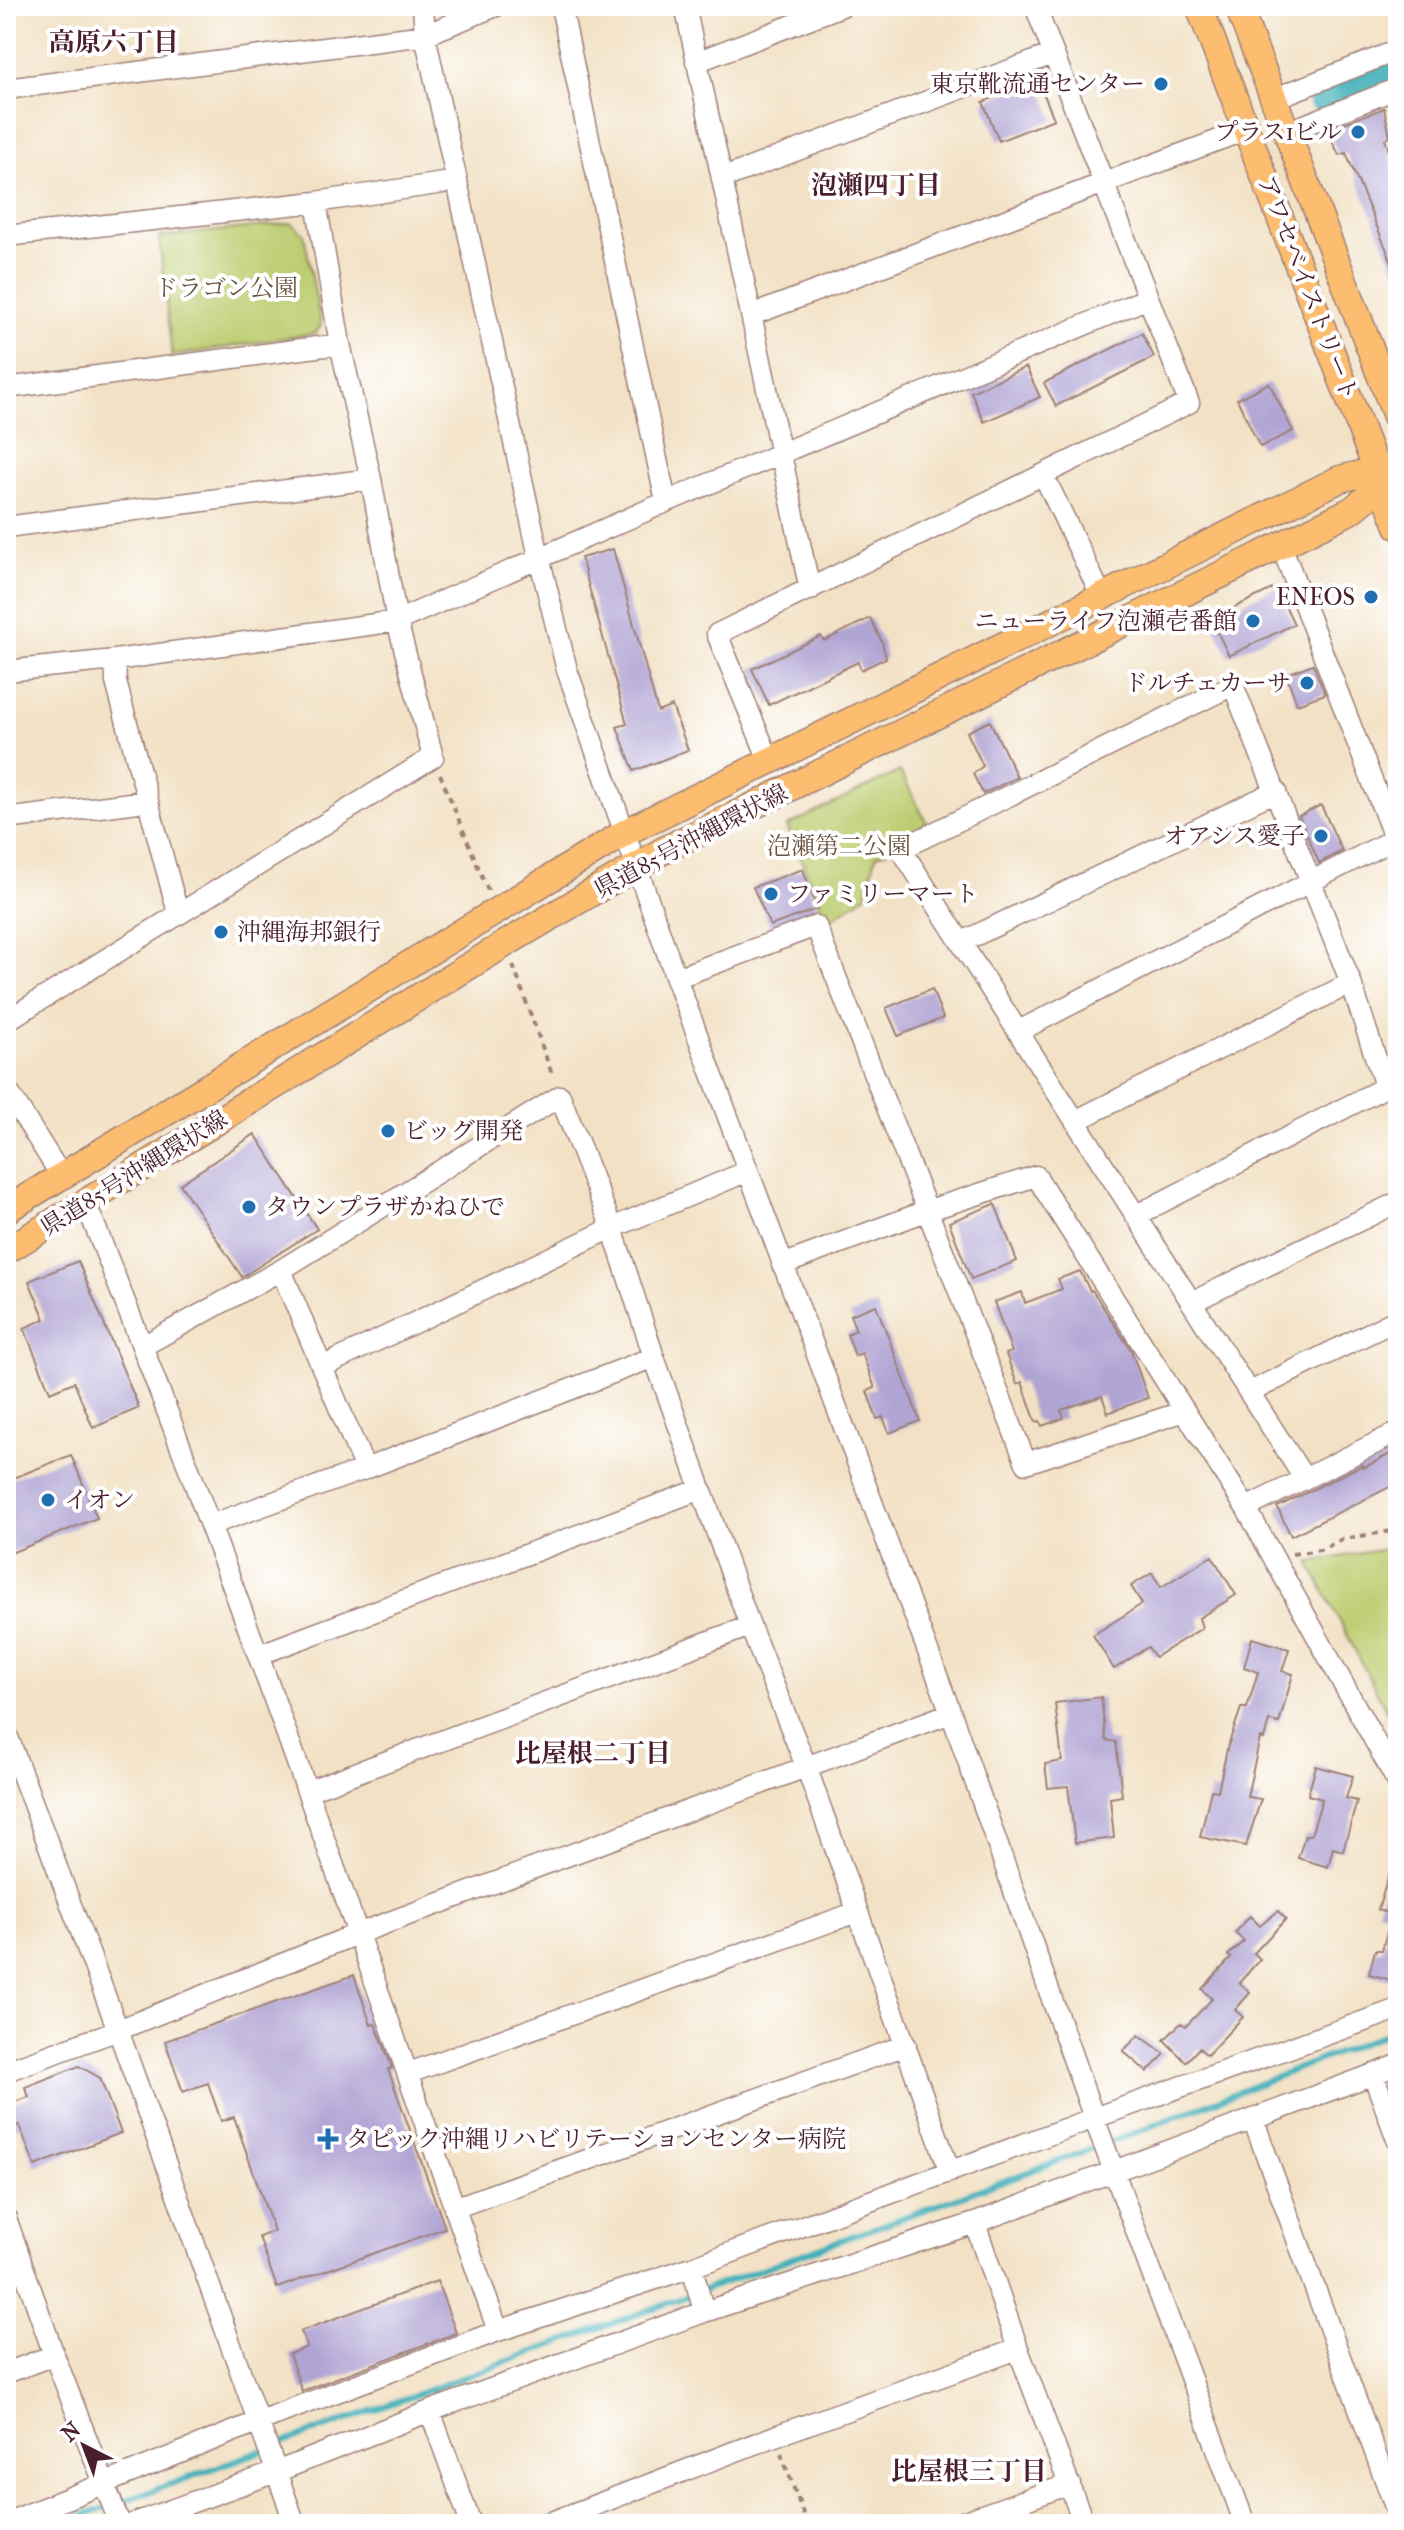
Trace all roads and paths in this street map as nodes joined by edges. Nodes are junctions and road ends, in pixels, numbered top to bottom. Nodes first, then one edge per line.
1 (423, 6) edge
2 (496, 6) edge
3 (561, 6) edge
4 (685, 6) edge
5 (842, 6) edge
6 (1035, 6) edge
7 (1199, 6) edge
8 (1238, 6) edge
9 (425, 35) junction
10 (1398, 50) edge
11 (1053, 54) junction
12 (696, 62) junction
13 (1398, 88) edge
14 (6, 89) edge
15 (1273, 99) junction
16 (1248, 129) junction
17 (1287, 132) junction
18 (723, 178) junction
19 (457, 181) junction
20 (1105, 184) junction
21 (316, 202) junction
22 (6, 236) edge
23 (1148, 298) junction
24 (752, 315) junction
25 (340, 344) junction
26 (6, 388) edge
27 (1398, 421) edge
28 (782, 453) junction
29 (1389, 473) edge
30 (1044, 476) junction
31 (371, 479) junction
32 (666, 502) junction
33 (1398, 526) edge
34 (6, 527) edge
35 (1281, 545) junction
36 (539, 557) junction
37 (810, 590) junction
38 (1102, 597) junction
39 (397, 621) junction
40 (115, 660) junction
41 (6, 671) edge
42 (433, 757) junction
43 (769, 760) junction
44 (1276, 791) junction
45 (146, 801) junction
46 (6, 819) edge
47 (626, 832) junction
48 (1397, 841) edge
49 (637, 865) junction
50 (1312, 880) junction
51 (496, 910) junction
52 (178, 913) junction
53 (962, 942) junction
54 (505, 944) junction
55 (676, 978) junction
56 (1351, 983) junction
57 (6, 1021) edge
58 (1019, 1031) junction
59 (1392, 1084) edge
60 (6, 1088) edge
61 (560, 1096) junction
62 (1077, 1120) junction
63 (748, 1171) junction
64 (62, 1177) junction
65 (1398, 1202) edge
66 (84, 1204) junction
67 (6, 1210) edge
68 (926, 1211) junction
69 (1137, 1215) junction
70 (612, 1228) junction
71 (6, 1251) edge
72 (782, 1265) junction
73 (281, 1270) junction
74 (1192, 1302) junction
75 (1398, 1319) edge
76 (143, 1346) junction
77 (654, 1357) junction
78 (322, 1367) junction
79 (1250, 1392) junction
80 (1185, 1411) junction
81 (1398, 1432) edge
82 (365, 1469) junction
83 (1304, 1478) junction
84 (701, 1489) junction
85 (1246, 1508) junction
86 (210, 1525) junction
87 (1398, 1530) edge
88 (1274, 1557) junction
89 (750, 1626) junction
90 (258, 1655) junction
91 (951, 1713) junction
92 (6, 1732) edge
93 (806, 1766) junction
94 (1398, 1783) edge
95 (307, 1791) junction
96 (857, 1912) junction
97 (357, 1934) junction
98 (1398, 2009) edge
99 (118, 2030) junction
100 (906, 2045) junction
101 (1398, 2065) edge
102 (6, 2071) edge
103 (409, 2073) junction
104 (1373, 2074) junction
105 (1253, 2119) junction
106 (1097, 2125) junction
107 (1398, 2142) edge
108 (1112, 2164) junction
109 (950, 2172) junction
110 (454, 2208) junction
111 (7, 2223) edge
112 (975, 2223) junction
113 (692, 2267) junction
114 (704, 2312) junction
115 (498, 2331) junction
116 (1018, 2349) junction
117 (54, 2355) junction
118 (6, 2373) edge
119 (430, 2411) junction
120 (260, 2428) junction
121 (775, 2436) junction
122 (275, 2468) junction
123 (1070, 2484) junction
124 (105, 2488) junction
125 (1398, 2517) edge
126 (6, 2523) edge
127 (120, 2524) edge
128 (132, 2524) edge
129 (295, 2524) edge
130 (471, 2524) edge
131 (546, 2524) edge
132 (807, 2524) edge
133 (957, 2524) edge
134 (1084, 2524) edge
135 (1245, 2524) edge
136 (1387, 2524) edge

1 - 9 street
2 - 9 street
3 - 32 street
4 - 12 street
5 - 12 street
6 - 11 street
7 - 16 main road, アワセベイストリート
8 - 15 main road, アワセベイストリート
9 - 14 street
9 - 19 street
10 - 15 street
11 - 18 street
11 - 20 street
12 - 18 street
13 - 17 street
15 - 17 main road, アワセベイストリート
16 - 20 street
16 - 29 main road, アワセベイストリート
17 - 27 main road, アワセベイストリート
18 - 24 street
19 - 21 street
19 - 36 street
20 - 23 street
20 - 24 street
21 - 22 street
21 - 25 street
23 - 28 street
23 - 30 street
24 - 28 street
25 - 26 street
25 - 31 street
28 - 32 street
28 - 37 street
29 - 33 main road, アワセベイストリート
29 - 35 main road, 県道85号沖縄環状線
29 - 38 main road, 県道85号沖縄環状線
30 - 37 street
30 - 38 street
31 - 34 street
31 - 39 street
32 - 36 street
35 - 48 street
35 - 49 main road, 県道85号沖縄環状線
36 - 39 street
36 - 47 street
37 - 43 street
38 - 43 main road, 県道85号沖縄環状線
39 - 40 street
39 - 42 street
40 - 41 street
40 - 45 street
42 - 51 path
42 - 52 street
43 - 47 main road, 県道85号沖縄環状線
44 - 50 street
44 - 53 street
44 - 53 street
45 - 46 street
45 - 52 street
47 - 49 street
47 - 51 main road, 県道85号沖縄環状線
48 - 50 street
49 - 54 main road, 県道85号沖縄環状線
49 - 55 street
50 - 56 street
50 - 58 street
51 - 64 main road, 県道85号沖縄環状線
52 - 57 street
53 - 58 street
54 - 61 path
54 - 66 main road, 県道85号沖縄環状線
55 - 63 street
55 - 68 street
56 - 59 street
56 - 62 street
58 - 62 street
59 - 69 street
60 - 64 street
61 - 70 street
61 - 73 street
62 - 69 street
63 - 70 street
63 - 72 street
64 - 67 main road, 県道85号沖縄環状線
65 - 74 street
66 - 71 main road, 県道85号沖縄環状線
66 - 76 street
68 - 72 street
68 - 80 street
68 - 80 street
69 - 74 street
70 - 77 street
70 - 78 street
72 - 91 street
73 - 76 street
73 - 78 street
74 - 79 street
75 - 79 street
76 - 86 street
77 - 82 street
77 - 84 street
78 - 82 street
79 - 83 street
80 - 85 street
81 - 83 street
82 - 86 street
83 - 85 street
84 - 89 street
84 - 90 street
85 - 88 street
86 - 90 street
87 - 88 path
88 - 94 street
89 - 93 street
89 - 95 street
90 - 95 street
91 - 93 street
91 - 106 street
92 - 99 street
93 - 96 street
93 - 97 street
95 - 97 street
96 - 100 street
96 - 103 street
97 - 99 street
97 - 103 street
98 - 106 street
99 - 102 street
99 - 120 street
100 - 109 street
100 - 110 street
101 - 104 street
103 - 110 street
104 - 105 street
104 - 107 street
105 - 108 street
105 - 125 street
106 - 108 street
106 - 109 street
108 - 112 street
108 - 135 street
109 - 113 street
110 - 115 street
111 - 117 street
112 - 114 street
112 - 116 street
113 - 114 street
113 - 115 street
114 - 119 street
115 - 120 street
116 - 121 street
116 - 123 street
117 - 118 street
117 - 124 street
119 - 122 street
119 - 130 street
120 - 122 street
120 - 124 street
121 - 131 street
121 - 132 path
122 - 128 street
122 - 129 street
123 - 133 street
123 - 134 street
124 - 126 street
124 - 127 street
125 - 136 street

